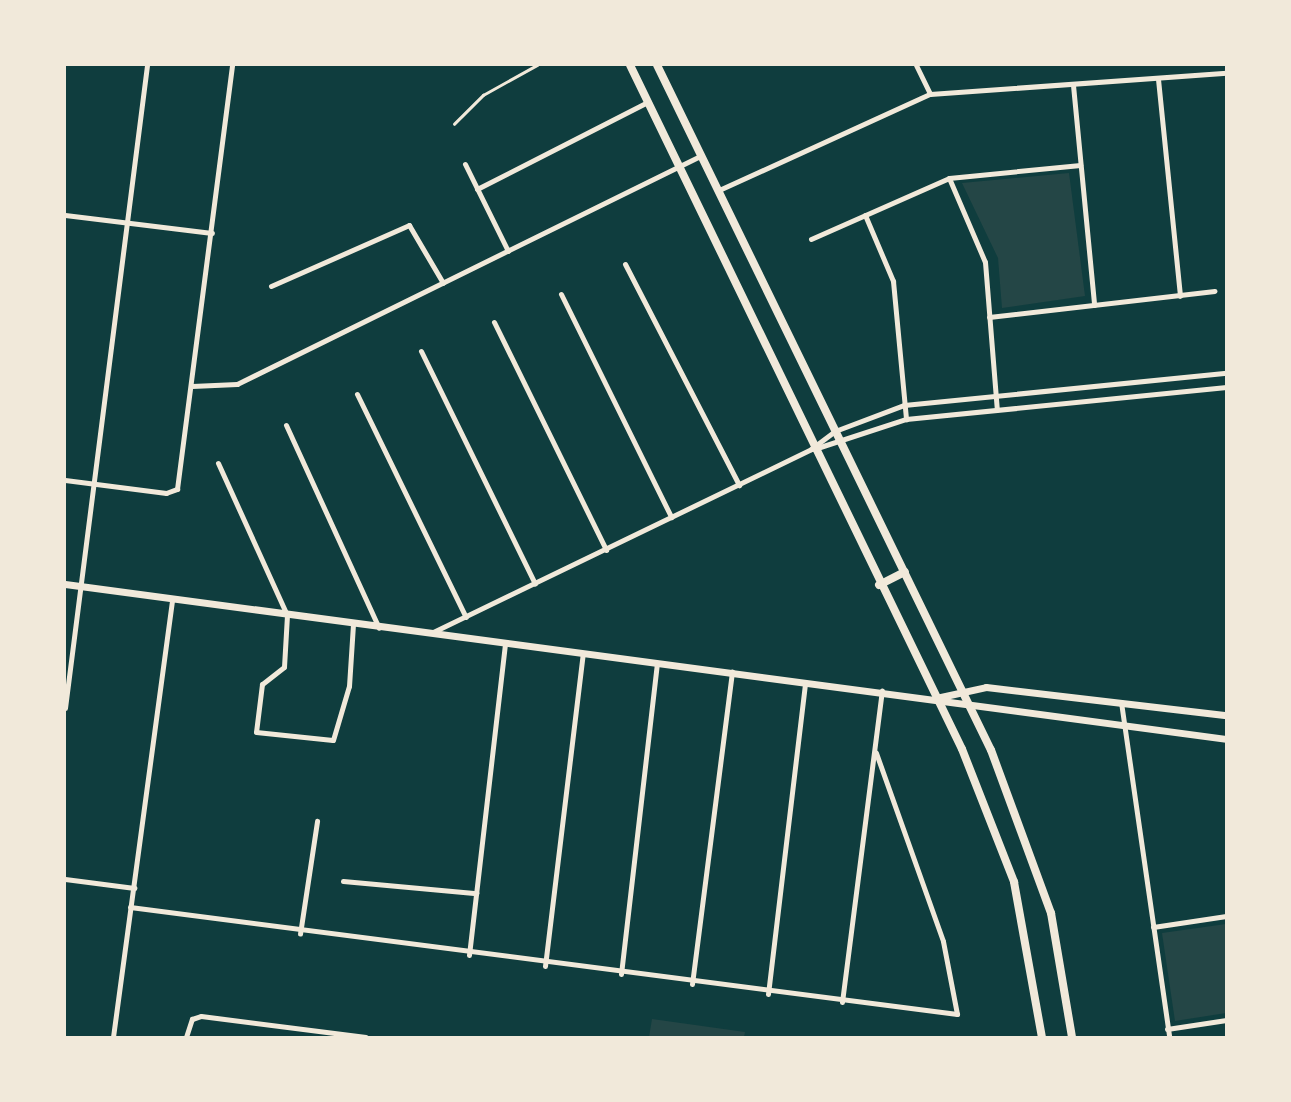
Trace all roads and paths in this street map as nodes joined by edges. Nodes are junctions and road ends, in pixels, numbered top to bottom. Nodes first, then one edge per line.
1 (147, 65) edge
2 (232, 65) edge
3 (537, 65) edge
4 (629, 65) edge
5 (657, 65) edge
6 (916, 65) edge
7 (1226, 73) edge
8 (1158, 79) junction
9 (1073, 85) junction
10 (930, 94) junction
11 (648, 102) junction
12 (454, 124) dead end
13 (702, 155) junction
14 (465, 164) dead end
15 (1080, 165) junction
16 (680, 166) junction
17 (948, 178) junction
18 (477, 189) junction
19 (719, 190) junction
20 (65, 215) edge
21 (865, 215) junction
22 (125, 222) junction
23 (212, 233) junction
24 (811, 239) dead end
25 (508, 251) junction
26 (625, 264) dead end
27 (443, 283) junction
28 (271, 286) dead end
29 (1215, 291) dead end
30 (561, 294) dead end
31 (1180, 296) junction
32 (1094, 306) junction
33 (989, 317) junction
34 (494, 322) dead end
35 (421, 351) dead end
36 (1226, 373) edge
37 (1137, 382) junction
38 (192, 386) junction
39 (1080, 387) junction
40 (1226, 387) edge
41 (357, 394) dead end
42 (995, 396) junction
43 (1138, 396) junction
44 (1082, 402) junction
45 (904, 405) junction
46 (996, 410) junction
47 (906, 419) junction
48 (286, 425) dead end
49 (835, 431) junction
50 (841, 444) junction
51 (811, 449) junction
52 (218, 463) dead end
53 (65, 480) edge
54 (93, 484) junction
55 (739, 485) junction
56 (671, 517) junction
57 (606, 550) junction
58 (905, 572) junction
59 (65, 584) edge
60 (535, 584) junction
61 (879, 585) junction
62 (80, 586) junction
63 (173, 599) junction
64 (287, 615) junction
65 (466, 617) junction
66 (353, 624) junction
67 (379, 628) junction
68 (428, 634) junction
69 (505, 644) junction
70 (583, 654) junction
71 (657, 663) junction
72 (732, 672) junction
73 (805, 682) junction
74 (964, 688) junction
75 (882, 691) junction
76 (936, 698) junction
77 (1121, 702) junction
78 (971, 707) junction
79 (65, 708) edge
80 (1226, 715) edge
81 (1124, 723) junction
82 (1226, 739) edge
83 (876, 753) junction
84 (317, 821) dead end
85 (65, 879) edge
86 (343, 881) dead end
87 (134, 888) junction
88 (476, 892) junction
89 (130, 908) junction
90 (1226, 916) edge
91 (1153, 927) junction
92 (299, 934) junction
93 (469, 955) junction
94 (545, 965) junction
95 (621, 974) junction
96 (692, 984) junction
97 (768, 994) junction
98 (842, 1002) junction
99 (1226, 1020) edge
100 (1167, 1029) junction
101 (113, 1037) edge
102 (186, 1037) edge
103 (366, 1037) edge
104 (1042, 1037) edge
105 (1072, 1037) edge
106 (1168, 1037) edge

1 - 22 street
2 - 23 street
3 - 12 lane
4 - 11 main road
5 - 13 main road
6 - 10 street
7 - 8 street
8 - 9 street
8 - 31 street
9 - 10 street
9 - 15 street
10 - 19 street
11 - 16 main road
11 - 18 street
13 - 16 street
13 - 19 main road
14 - 18 street
15 - 17 street
15 - 32 street
16 - 25 street
16 - 51 main road
17 - 21 street
17 - 33 street
18 - 25 street
19 - 49 main road
20 - 22 street
21 - 24 street
21 - 45 street
22 - 23 street
22 - 54 street
23 - 38 street
25 - 27 street
26 - 55 street
27 - 28 street
27 - 38 street
29 - 31 street
30 - 56 street
31 - 32 street
32 - 33 street
33 - 42 street
34 - 57 street
35 - 60 street
36 - 37 street
37 - 39 street
37 - 43 street
38 - 54 street
39 - 42 street
39 - 44 street
40 - 43 street
41 - 65 street
42 - 45 street
42 - 46 street
43 - 44 street
44 - 46 street
45 - 47 street
45 - 49 street
46 - 47 street
47 - 50 street
48 - 67 street
49 - 50 main road
49 - 51 street
50 - 51 street
50 - 58 main road
51 - 55 street
51 - 61 main road
52 - 64 street
53 - 54 street
54 - 62 street
55 - 56 street
56 - 57 street
57 - 60 street
58 - 61 main road
58 - 74 main road
59 - 62 street
60 - 65 street
61 - 76 main road
62 - 63 street
62 - 79 street
63 - 64 street
63 - 87 street
64 - 66 street
64 - 66 street
65 - 68 street
66 - 67 street
67 - 68 street
68 - 69 street
69 - 70 street
69 - 88 street
70 - 71 street
70 - 94 street
71 - 72 street
71 - 95 street
72 - 73 street
72 - 96 street
73 - 75 street
73 - 97 street
74 - 76 street
74 - 77 street
74 - 78 main road
75 - 76 street
75 - 83 street
76 - 78 street
76 - 104 main road
77 - 80 street
77 - 81 street
78 - 81 street
78 - 105 main road
81 - 82 street
81 - 91 street
83 - 98 street
83 - 98 street
84 - 92 street
85 - 87 street
86 - 88 street
87 - 89 street
88 - 93 street
89 - 92 street
89 - 101 street
90 - 91 street
91 - 100 street
92 - 93 street
93 - 94 street
94 - 95 street
95 - 96 street
96 - 97 street
97 - 98 street
99 - 100 street
100 - 106 street
102 - 103 street

